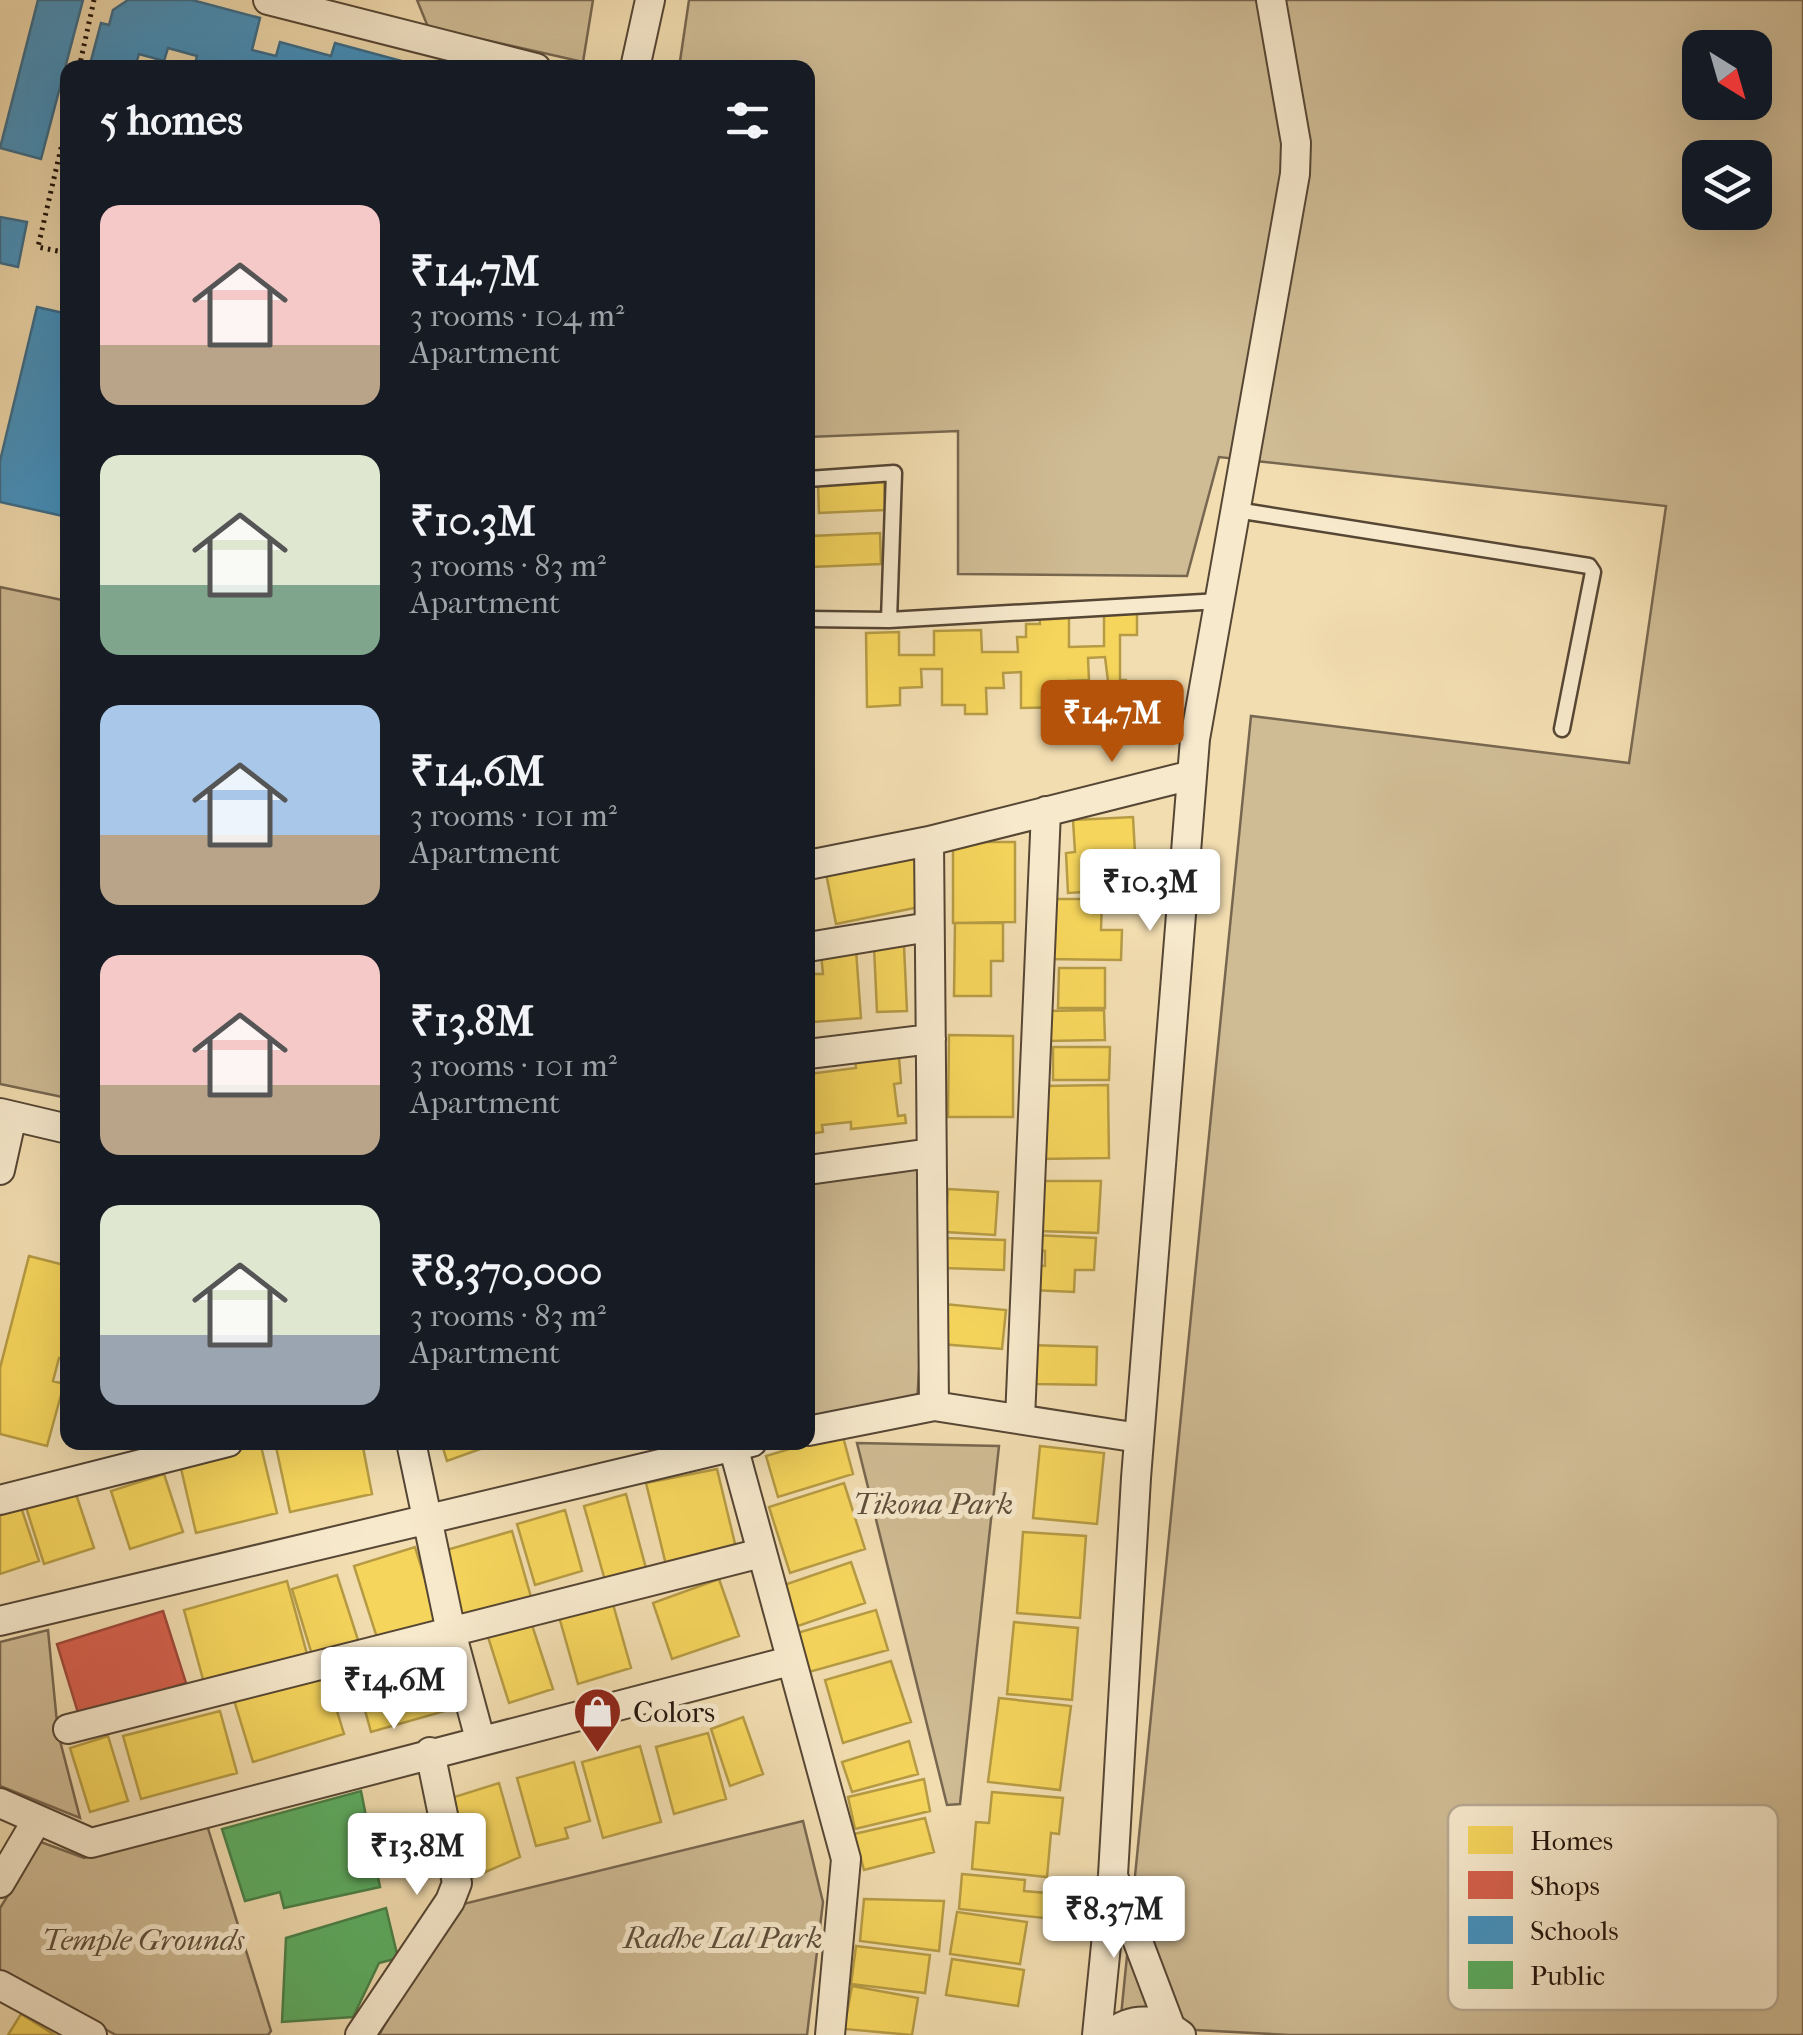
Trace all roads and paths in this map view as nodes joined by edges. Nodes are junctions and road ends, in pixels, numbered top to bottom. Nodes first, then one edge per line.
1 (94, 0) edge
2 (268, 0) edge
3 (650, 0) edge
4 (1271, 0) edge
5 (81, 60) edge
6 (506, 60) edge
7 (637, 60) edge
8 (60, 152) edge
9 (60, 252) edge
10 (815, 478) edge
11 (1236, 510) junction
12 (1220, 601) junction
13 (815, 619) edge
14 (888, 620) junction
15 (1562, 729) dead end
16 (1192, 775) junction
17 (1046, 812) junction
18 (929, 841) junction
19 (815, 864) edge
20 (930, 927) junction
21 (815, 946) edge
22 (931, 1039) junction
23 (815, 1053) edge
24 (6, 1114) edge
25 (60, 1127) edge
26 (932, 1153) junction
27 (815, 1169) edge
28 (0, 1170) edge
29 (934, 1406) junction
30 (1020, 1420) junction
31 (815, 1430) edge
32 (1138, 1438) junction
33 (197, 1450) edge
34 (414, 1450) edge
35 (716, 1450) edge
36 (743, 1450) edge
37 (0, 1500) edge
38 (429, 1516) junction
39 (761, 1552) junction
40 (0, 1621) edge
41 (451, 1632) junction
42 (790, 1661) junction
43 (68, 1730) dead end
44 (480, 1739) junction
45 (430, 1752) junction
46 (0, 1803) edge
47 (37, 1820) junction
48 (1113, 1875) junction
49 (0, 1882) edge
50 (0, 1985) edge
51 (1175, 2031) edge
52 (92, 2035) edge
53 (360, 2035) edge
54 (830, 2035) edge
55 (1098, 2035) edge
56 (1110, 2035) edge

1 - 5 path
2 - 6 street
3 - 7 street
4 - 11 street
8 - 9 path
10 - 14 lane
11 - 12 street
11 - 15 lane
12 - 14 lane
12 - 16 street
13 - 14 lane
16 - 17 street
16 - 32 street
17 - 18 street
17 - 30 street
18 - 19 street
18 - 20 street
20 - 21 street
20 - 22 street
22 - 23 street
22 - 26 street
24 - 25 street
24 - 28 street
26 - 27 street
26 - 29 street
29 - 30 street
29 - 31 street
30 - 32 street
32 - 48 street
33 - 37 street
34 - 38 street
35 - 38 street
36 - 39 street
38 - 40 street
38 - 41 street
39 - 41 street
39 - 42 street
41 - 43 street
41 - 44 street
42 - 44 street
42 - 54 street
44 - 45 street
45 - 47 street
45 - 53 street
46 - 47 street
47 - 49 street
48 - 51 street
48 - 55 street
50 - 52 street
51 - 56 street

